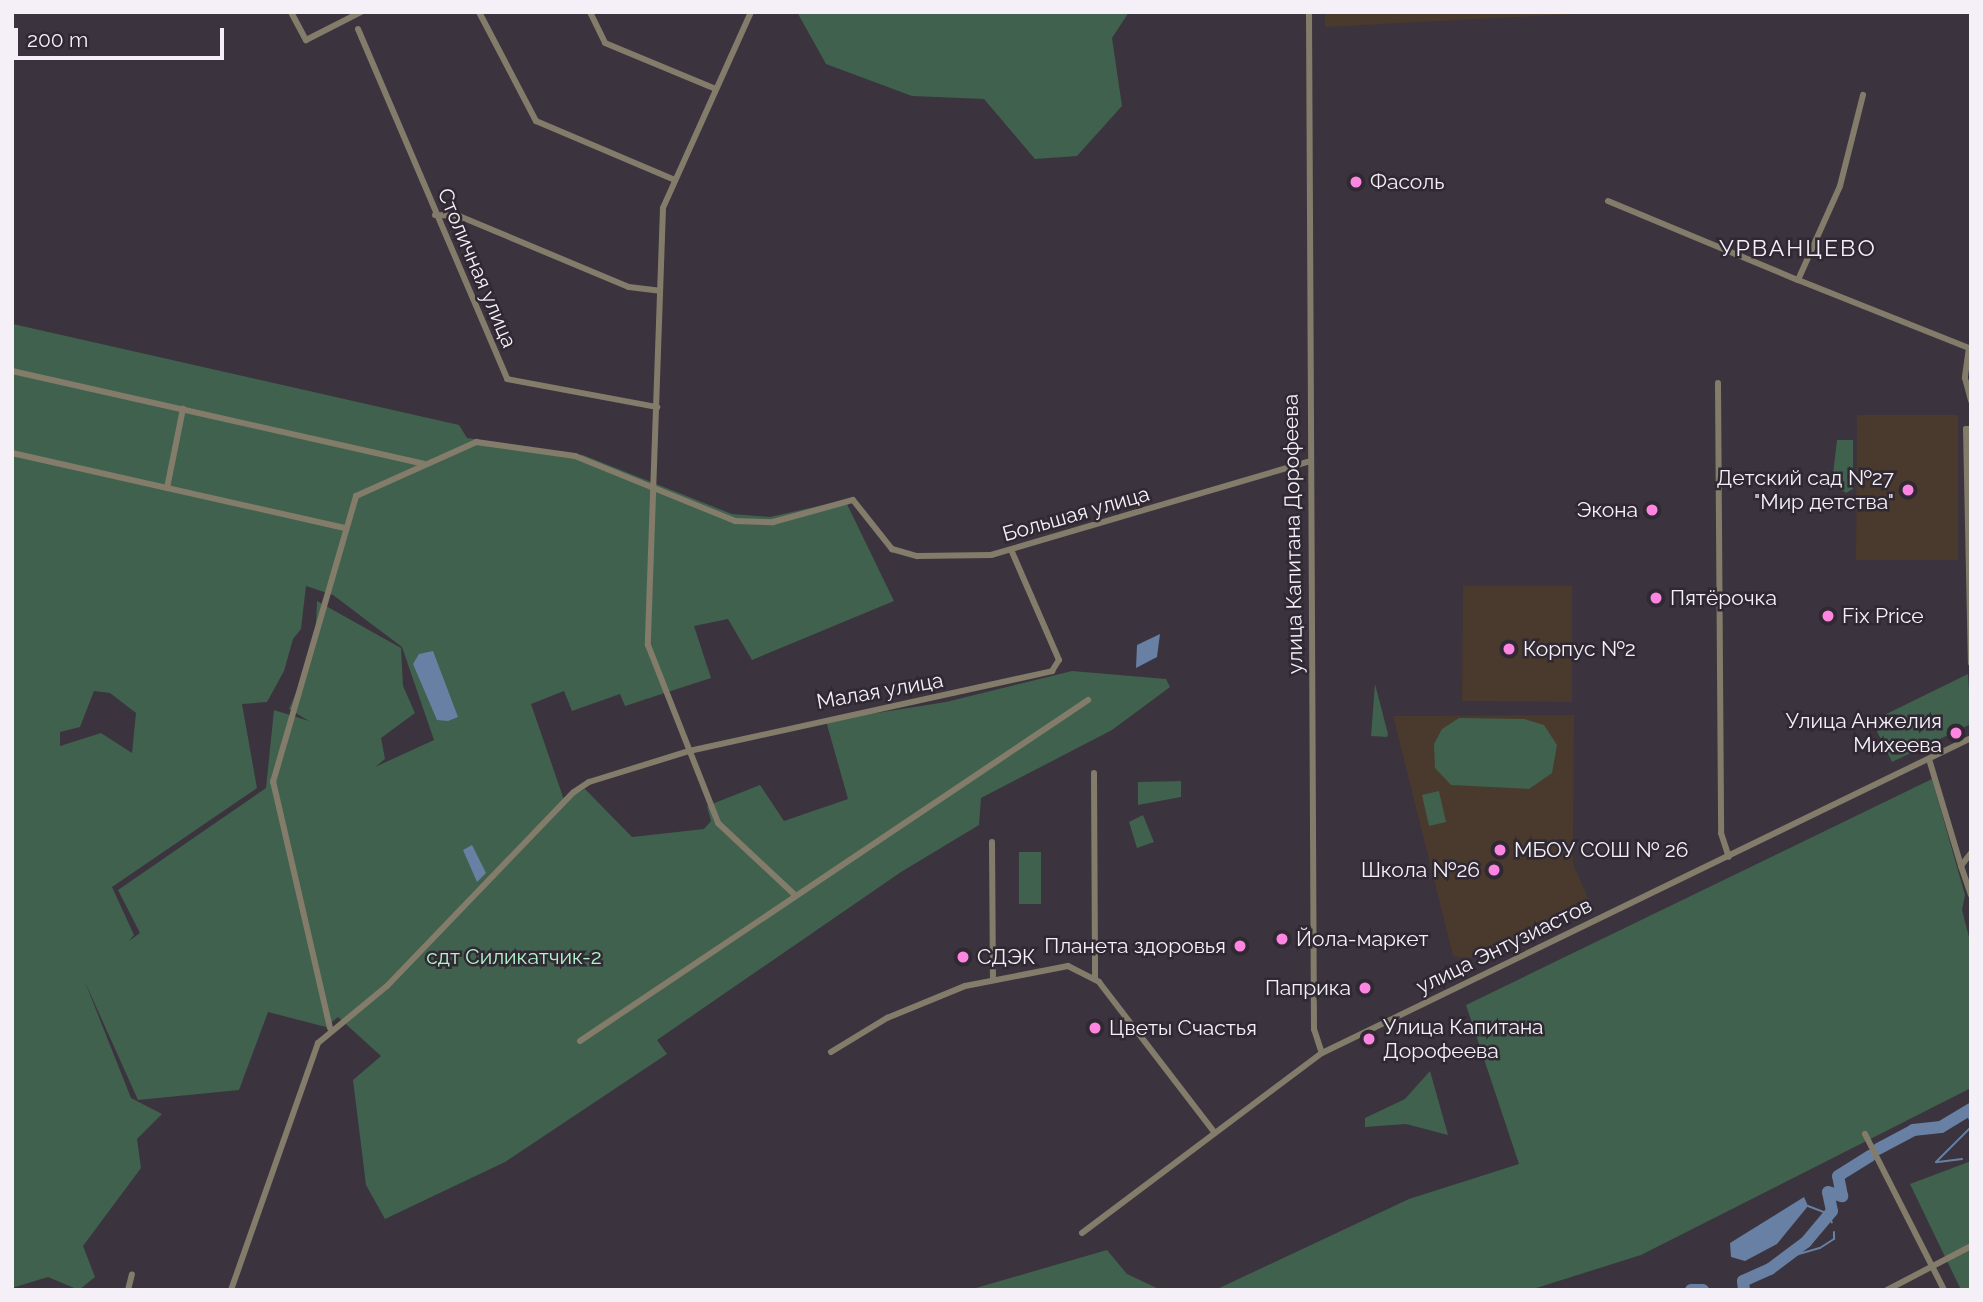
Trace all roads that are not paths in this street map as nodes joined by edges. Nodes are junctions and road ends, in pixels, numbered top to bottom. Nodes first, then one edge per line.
1 (291, 12) edge
2 (361, 12) edge
3 (479, 12) edge
4 (590, 12) edge
5 (751, 12) edge
6 (1309, 12) edge
7 (358, 29) dead end
8 (716, 89) junction
9 (1863, 94) dead end
10 (676, 180) junction
11 (1608, 201) dead end
12 (435, 215) junction
13 (1798, 280) junction
14 (660, 291) junction
15 (12, 371) edge
16 (1718, 383) dead end
17 (1971, 401) edge
18 (657, 407) junction
19 (183, 409) junction
20 (1971, 429) edge
21 (12, 453) edge
22 (1308, 462) junction
23 (426, 464) junction
24 (167, 488) junction
25 (655, 491) junction
26 (344, 528) junction
27 (1012, 552) junction
28 (1971, 663) edge
29 (1088, 700) dead end
30 (1971, 738) edge
31 (689, 751) junction
32 (1928, 759) junction
33 (1094, 773) dead end
34 (992, 842) dead end
35 (1971, 853) edge
36 (1729, 857) junction
37 (1961, 866) junction
38 (795, 895) junction
39 (1971, 895) edge
40 (993, 978) junction
41 (1095, 978) junction
42 (330, 1028) junction
43 (580, 1041) dead end
44 (831, 1052) dead end
45 (1322, 1053) junction
46 (1214, 1132) junction
47 (1865, 1134) dead end
48 (1082, 1233) dead end
49 (1971, 1246) edge
50 (1934, 1269) junction
51 (132, 1274) dead end
52 (128, 1290) edge
53 (232, 1290) edge
54 (1887, 1290) edge
55 (1944, 1290) edge

1 - 2 street
3 - 10 street
4 - 8 street
5 - 8 street
6 - 22 street, улица Капитана Дорофеева
7 - 12 street, Столичная улица
8 - 10 street
9 - 13 street
10 - 14 street
11 - 13 street
12 - 14 street
12 - 18 street, Столичная улица
13 - 17 street
14 - 18 street
15 - 19 street
16 - 36 street
18 - 25 street
19 - 23 street
19 - 24 street
20 - 28 street
21 - 24 street
22 - 27 street, Большая улица
22 - 45 street, улица Капитана Дорофеева
23 - 25 street
23 - 26 street
24 - 26 street
25 - 27 street, Большая улица
25 - 31 street
26 - 42 street
27 - 31 street, Малая улица
29 - 38 street
30 - 32 street, улица Энтузиастов
31 - 38 street
31 - 42 street, Малая улица
32 - 36 street, улица Энтузиастов
32 - 37 street
33 - 41 street
34 - 40 street
35 - 37 street
36 - 45 street, улица Энтузиастов
37 - 39 street
38 - 43 street
40 - 41 street
40 - 44 street
41 - 46 street
42 - 53 street
45 - 46 street, улица Энтузиастов
46 - 48 street, улица Энтузиастов
47 - 50 street
49 - 50 street
50 - 54 street
50 - 55 street
51 - 52 street

